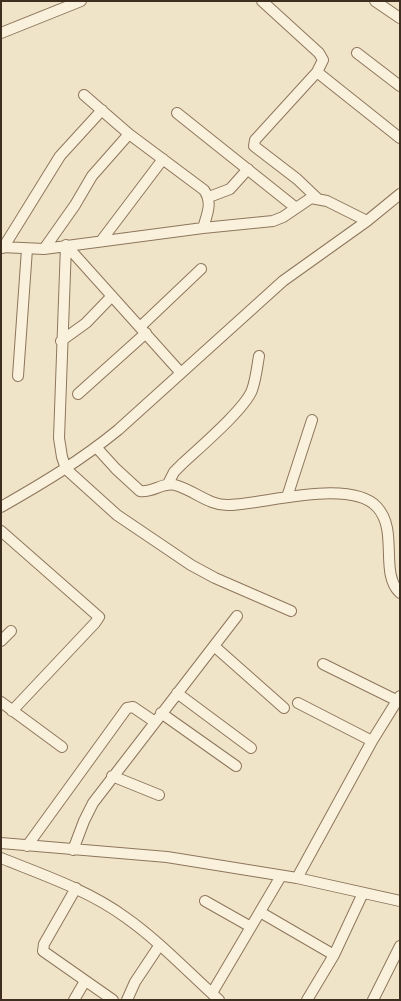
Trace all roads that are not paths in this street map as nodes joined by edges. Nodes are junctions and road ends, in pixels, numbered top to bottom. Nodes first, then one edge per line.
1 (81, 1) edge
2 (262, 1) edge
3 (375, 1) edge
4 (400, 18) edge
5 (1, 33) edge
6 (357, 54) dead end
7 (316, 72) junction
8 (400, 86) edge
9 (84, 95) dead end
10 (102, 110) junction
11 (177, 113) dead end
12 (129, 134) junction
13 (400, 138) edge
14 (163, 159) junction
15 (248, 169) junction
16 (400, 194) edge
17 (209, 197) junction
18 (318, 199) junction
19 (296, 208) junction
20 (367, 221) junction
21 (203, 228) junction
22 (101, 241) junction
23 (66, 245) junction
24 (2, 248) edge
25 (27, 249) junction
26 (44, 249) junction
27 (201, 269) dead end
28 (112, 296) junction
29 (143, 330) junction
30 (61, 341) junction
31 (259, 356) dead end
32 (181, 373) junction
33 (18, 376) dead end
34 (78, 394) dead end
35 (312, 420) dead end
36 (96, 447) junction
37 (66, 469) junction
38 (168, 484) junction
39 (287, 497) junction
40 (1, 507) edge
41 (1, 531) edge
42 (400, 593) edge
43 (291, 611) dead end
44 (237, 616) dead end
45 (11, 631) dead end
46 (1, 641) edge
47 (214, 646) junction
48 (323, 664) dead end
49 (177, 693) junction
50 (399, 698) edge
51 (1, 702) edge
52 (298, 703) dead end
53 (284, 708) dead end
54 (12, 711) junction
55 (162, 713) junction
56 (155, 722) junction
57 (372, 741) junction
58 (62, 747) dead end
59 (251, 748) dead end
60 (236, 766) dead end
61 (112, 776) junction
62 (159, 795) dead end
63 (1, 843) edge
64 (27, 846) junction
65 (73, 850) junction
66 (1, 858) edge
67 (281, 876) junction
68 (297, 878) junction
69 (76, 888) junction
70 (363, 893) junction
71 (205, 901) dead end
72 (400, 901) edge
73 (260, 912) junction
74 (251, 927) junction
75 (159, 946) junction
76 (400, 946) edge
77 (334, 954) junction
78 (85, 982) junction
79 (216, 997) edge
80 (74, 1000) edge
81 (113, 1000) edge
82 (128, 1000) edge
83 (308, 1000) edge
84 (373, 1000) edge

1 - 5 street
2 - 7 street
3 - 4 street
6 - 8 street
7 - 13 street
7 - 18 street
9 - 10 street
10 - 12 street
10 - 24 street
11 - 15 street
12 - 14 street
12 - 26 street
14 - 17 street
14 - 22 street
15 - 17 street
15 - 19 street
16 - 20 street
17 - 21 street
18 - 19 street
18 - 20 street
19 - 21 street
20 - 32 street
21 - 22 street
22 - 23 street
23 - 26 street
23 - 28 street
23 - 30 street
24 - 25 street
25 - 26 street
25 - 33 street
27 - 29 street
28 - 29 street
28 - 30 street
29 - 32 street
29 - 34 street
30 - 37 street
31 - 38 street
32 - 36 street
35 - 39 street
36 - 37 street
36 - 38 street
37 - 40 street
37 - 43 street
38 - 39 street
39 - 42 street
41 - 54 street
44 - 47 street
45 - 46 street
47 - 49 street
47 - 53 street
48 - 50 street
49 - 55 street
49 - 59 street
50 - 57 street
51 - 54 street
52 - 57 street
54 - 58 street
55 - 56 street
55 - 60 street
56 - 61 street
56 - 64 street
57 - 68 street
61 - 62 street
61 - 65 street
63 - 64 street
64 - 65 street
65 - 67 street
66 - 69 street
67 - 68 street
67 - 73 street
68 - 70 street
69 - 75 street
69 - 78 street
70 - 72 street
70 - 77 street
71 - 74 street
73 - 74 street
73 - 77 street
74 - 79 street
75 - 79 street
75 - 82 street
76 - 84 street
77 - 83 street
78 - 80 street
78 - 81 street

